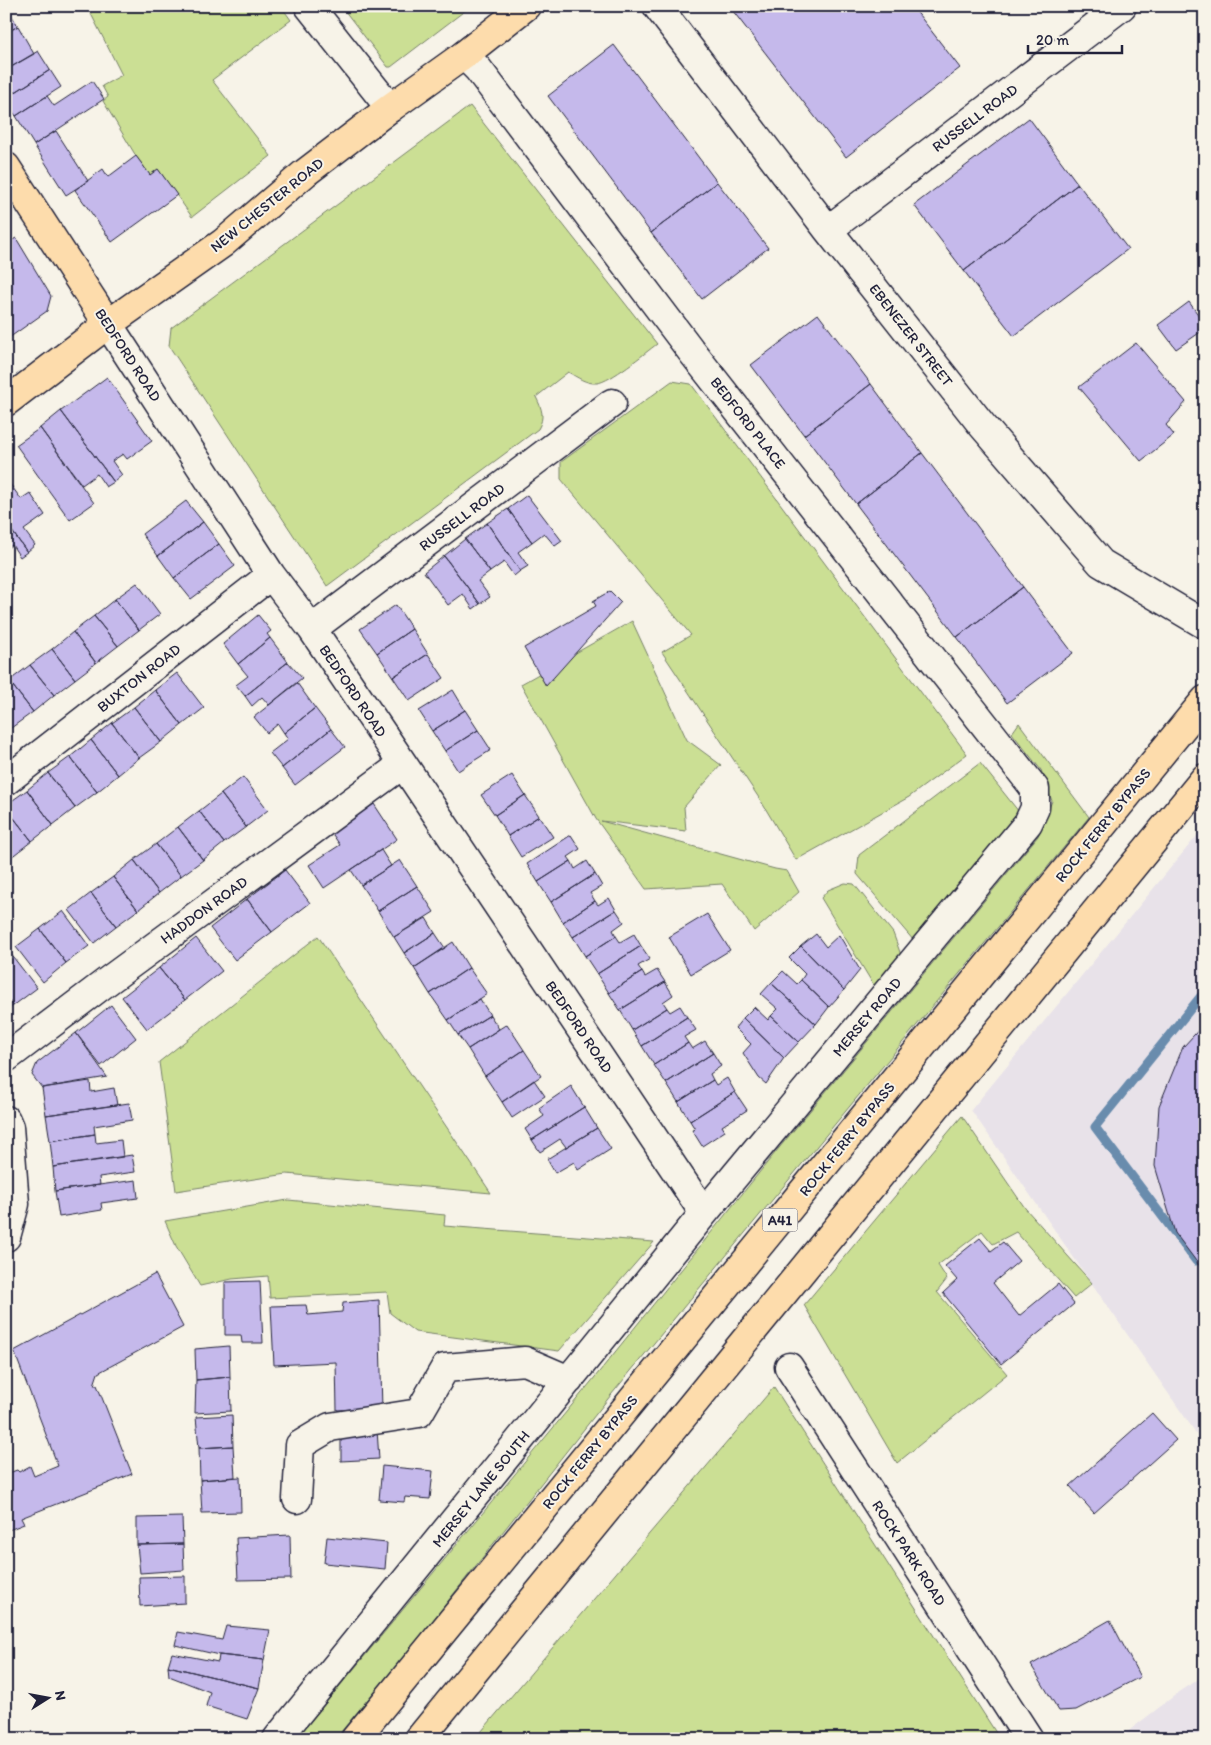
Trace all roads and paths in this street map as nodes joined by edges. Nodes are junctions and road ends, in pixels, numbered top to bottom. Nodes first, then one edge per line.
1 (309, 6) edge
2 (526, 6) edge
3 (657, 6) edge
4 (1122, 6) edge
5 (464, 55) junction
6 (390, 108) junction
7 (6, 167) edge
8 (828, 230) junction
9 (108, 324) junction
10 (6, 402) edge
11 (612, 403) dead end
12 (271, 575) junction
13 (1202, 623) dead end
14 (312, 629) junction
15 (1205, 700) edge
16 (403, 764) junction
17 (1205, 778) edge
18 (6, 781) edge
19 (1035, 789) joint
20 (6, 1058) edge
21 (6, 1120) edge
22 (704, 1213) junction
23 (6, 1237) edge
24 (684, 1239) joint
25 (790, 1367) dead end
26 (569, 1380) junction
27 (297, 1499) dead end
28 (277, 1739) edge
29 (355, 1739) edge
30 (418, 1739) edge
31 (1029, 1739) edge

1 - 6 street
2 - 5 main road, NEW CHESTER ROAD
3 - 8 street, EBENEZER STREET
4 - 8 street, RUSSELL ROAD
5 - 6 main road, NEW CHESTER ROAD
5 - 19 street, BEDFORD PLACE
6 - 9 main road, NEW CHESTER ROAD
7 - 9 main road, BEDFORD ROAD
8 - 13 street, EBENEZER STREET
9 - 10 main road, NEW CHESTER ROAD
9 - 12 street, BEDFORD ROAD
11 - 14 street, RUSSELL ROAD
12 - 14 street, BEDFORD ROAD
12 - 18 street, BUXTON ROAD
14 - 16 street, BEDFORD ROAD
15 - 29 main road, ROCK FERRY BYPASS / A41
16 - 20 street, HADDON ROAD
16 - 22 street, BEDFORD ROAD
17 - 30 main road
19 - 22 street, MERSEY ROAD
21 - 23 street
22 - 24 street, MERSEY ROAD
24 - 26 street, MERSEY LANE SOUTH
25 - 31 street, ROCK PARK ROAD
26 - 27 street
26 - 28 street, MERSEY LANE SOUTH

